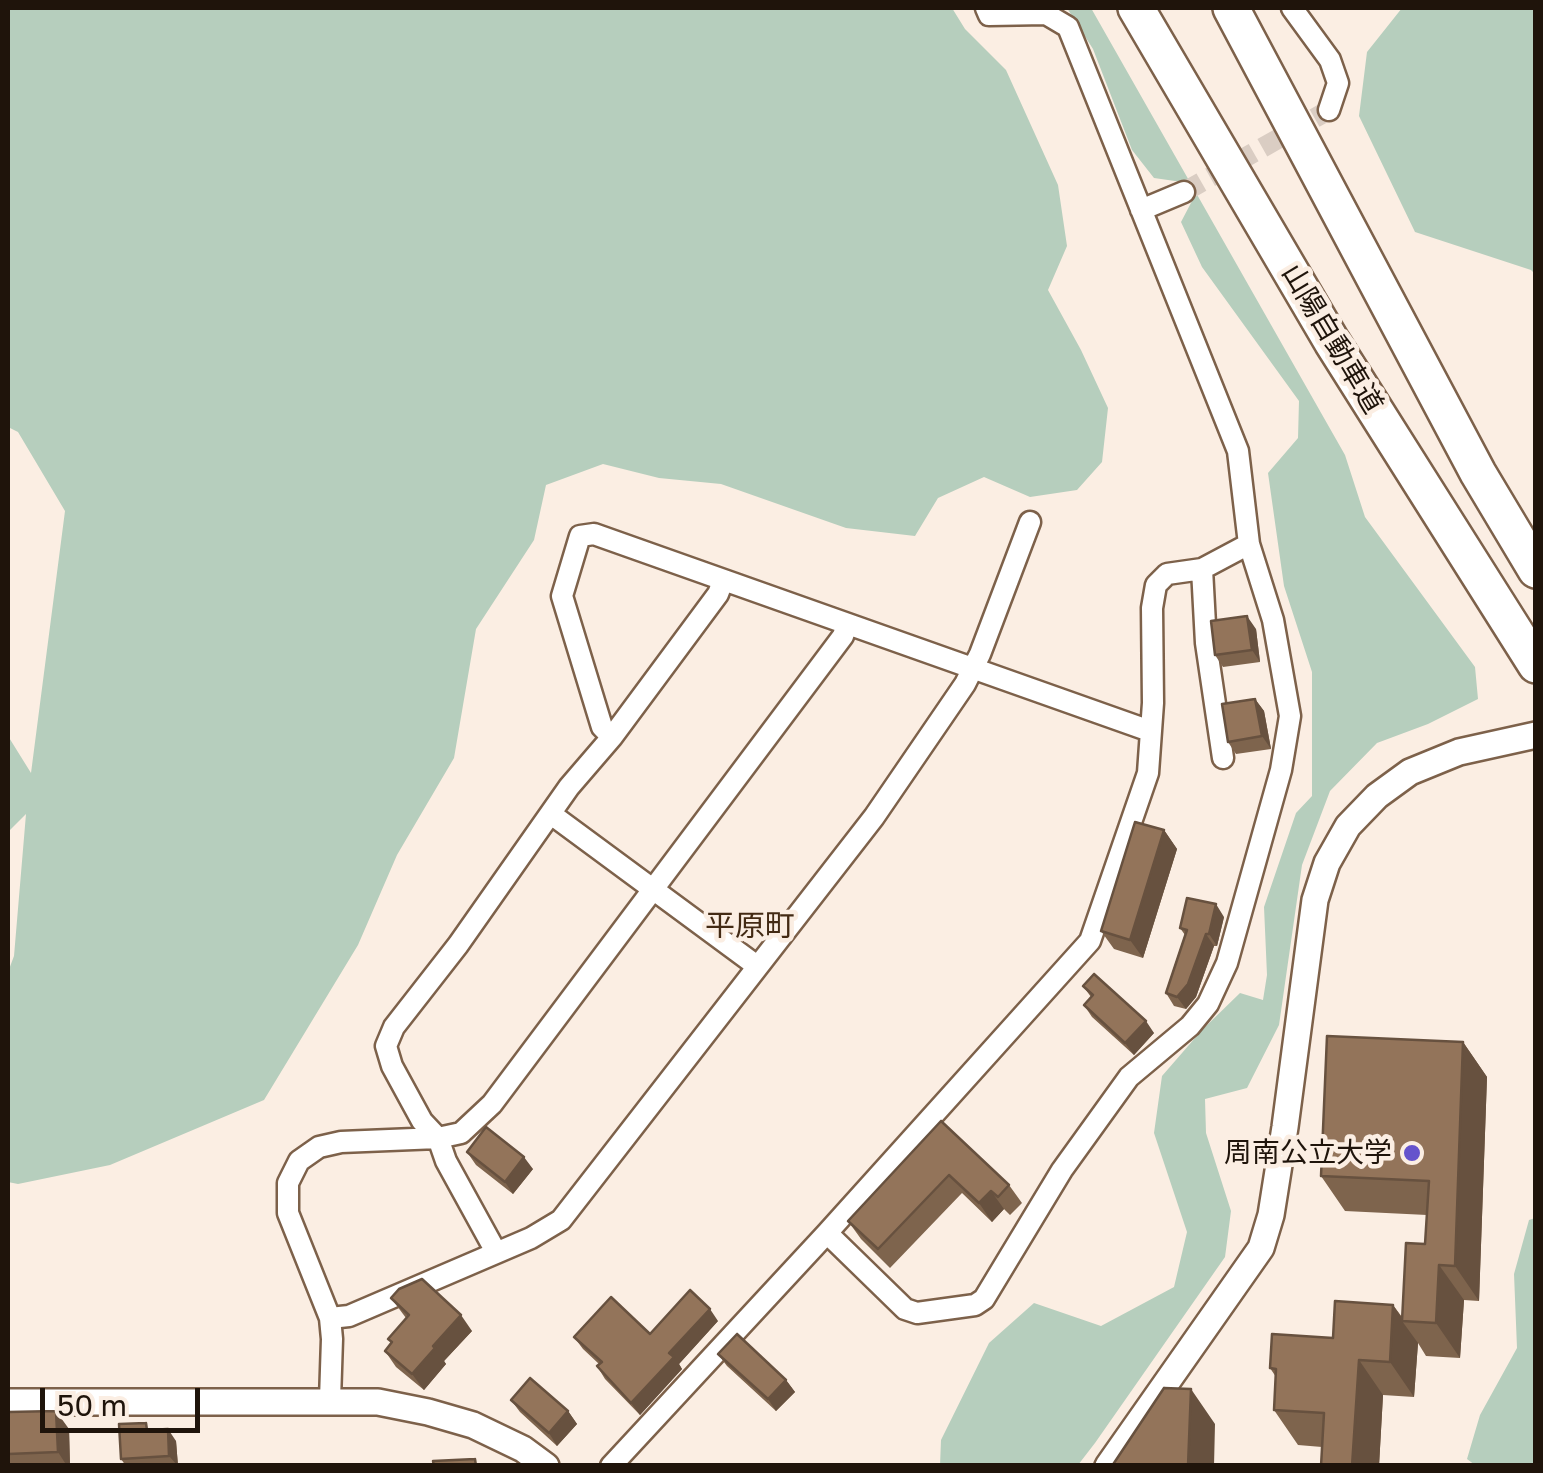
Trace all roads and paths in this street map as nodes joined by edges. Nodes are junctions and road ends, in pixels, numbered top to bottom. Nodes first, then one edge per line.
1 (986, 8) edge
2 (1136, 8) edge
3 (1231, 8) edge
4 (1292, 8) edge
5 (1328, 110) dead end
6 (1184, 192) tunnel mouth
7 (1141, 210) junction
8 (1030, 522) dead end
9 (1249, 544) junction
10 (1202, 569) junction
11 (1536, 570) edge
12 (723, 580) junction
13 (847, 624) junction
14 (1536, 665) edge
15 (974, 668) junction
16 (1150, 731) junction
17 (1530, 736) edge
18 (612, 737) junction
19 (1224, 758) dead end
20 (551, 814) junction
21 (654, 890) junction
22 (757, 966) junction
23 (438, 1138) junction
24 (827, 1233) junction
25 (496, 1252) junction
26 (330, 1318) junction
27 (330, 1400) junction
28 (8, 1402) edge
29 (546, 1466) edge
30 (612, 1466) edge
31 (1108, 1466) edge

1 - 7 street
2 - 14 highway, 山陽自動車道
3 - 11 highway
4 - 5 street
6 - 7 street
7 - 9 street
8 - 15 street
9 - 10 street
9 - 24 street
10 - 16 street
10 - 19 street
12 - 13 street
12 - 18 street
12 - 18 street
13 - 15 street
13 - 21 street
15 - 16 street
15 - 22 street
16 - 24 street
17 - 31 street
18 - 20 street
20 - 21 street
20 - 23 street
21 - 22 street
21 - 23 street
22 - 25 street
23 - 25 street
23 - 26 street
24 - 30 street
25 - 26 street
26 - 27 street
27 - 28 street
27 - 29 street

